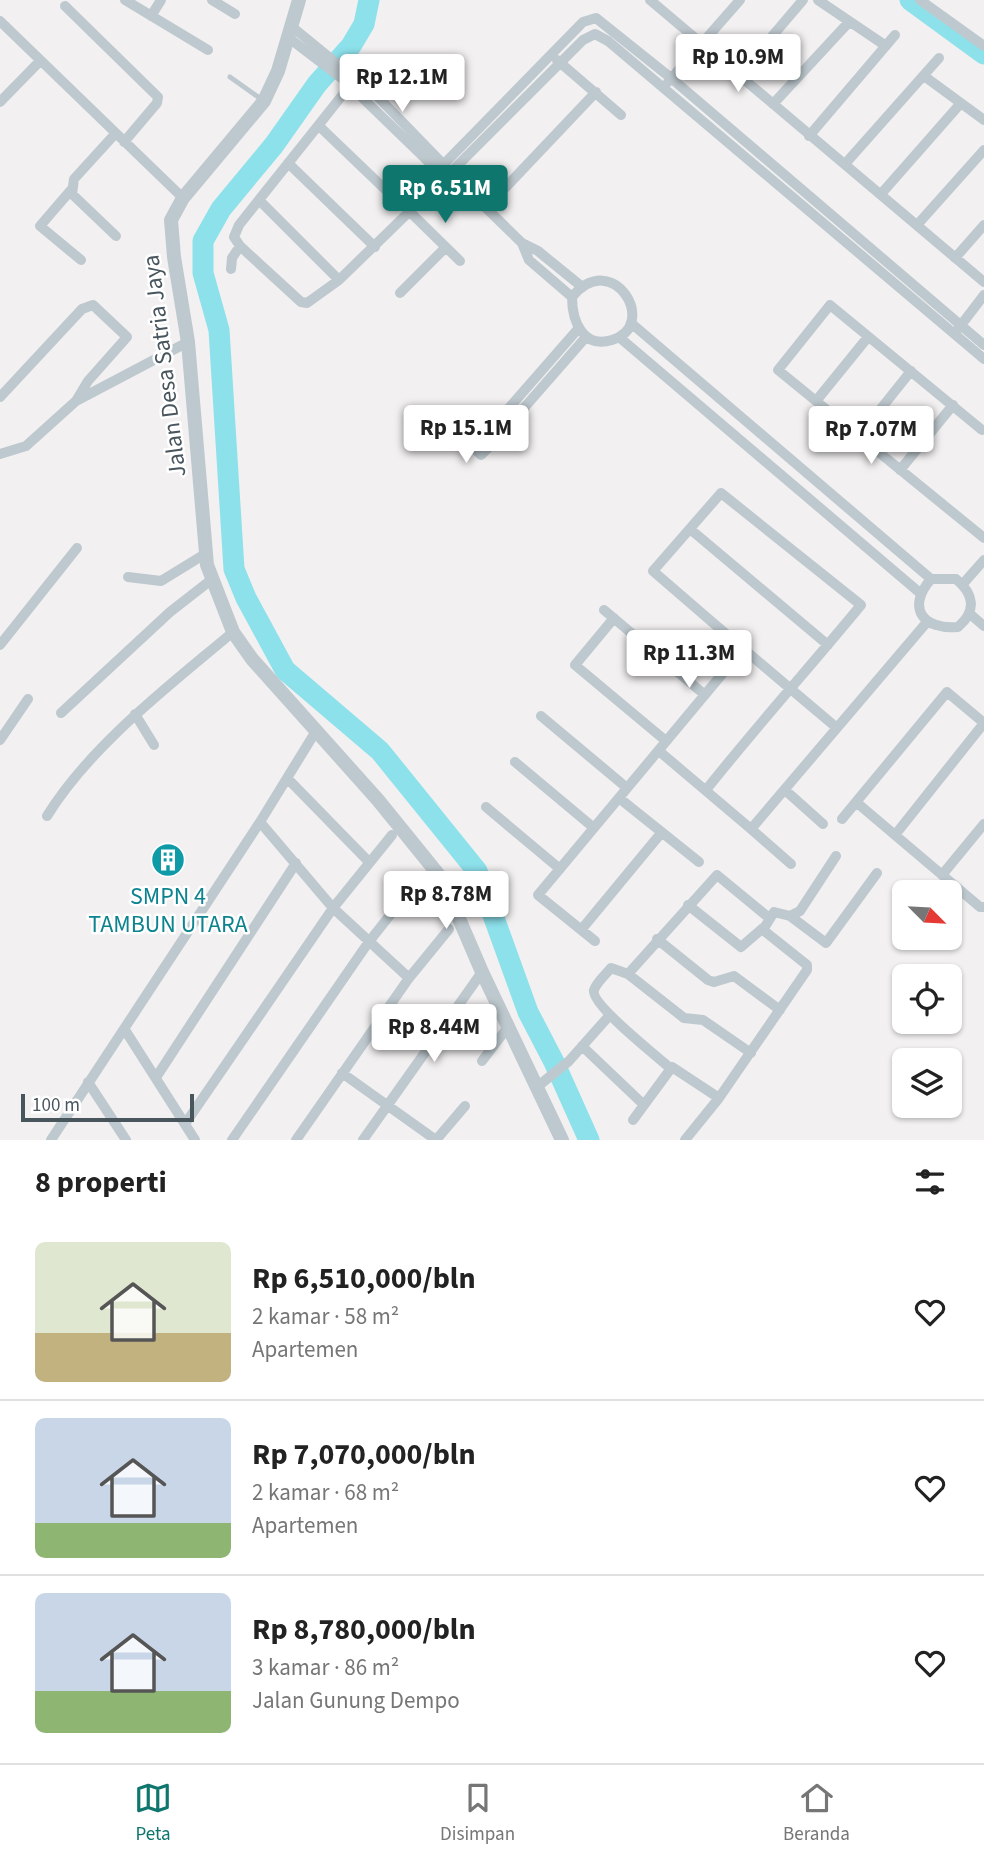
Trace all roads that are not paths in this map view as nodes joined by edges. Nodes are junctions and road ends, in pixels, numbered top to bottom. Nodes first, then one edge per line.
1 (125, 0) edge
2 (160, 0) edge
3 (212, 0) edge
4 (299, 0) edge
5 (650, 0) edge
6 (740, 0) edge
7 (803, 0) edge
8 (818, 0) edge
9 (920, 0) edge
10 (65, 6) dead end
11 (235, 14) dead end
12 (151, 16) junction
13 (0, 21) edge
14 (583, 22) junction
15 (849, 22) junction
16 (290, 32) junction
17 (591, 35) junction
18 (895, 35) dead end
19 (702, 44) junction
20 (886, 46) junction
21 (984, 46) edge
22 (208, 50) dead end
23 (551, 55) junction
24 (939, 58) dead end
25 (39, 62) junction
26 (560, 62) junction
27 (740, 74) junction
28 (924, 76) junction
29 (230, 77) dead end
30 (671, 78) junction
31 (349, 79) junction
32 (663, 89) junction
33 (596, 92) junction
34 (264, 101) junction
35 (0, 102) edge
36 (961, 103) junction
37 (774, 104) junction
38 (621, 115) dead end
39 (984, 120) edge
40 (319, 125) junction
41 (115, 134) junction
42 (809, 136) junction
43 (124, 142) junction
44 (984, 150) edge
45 (288, 163) junction
46 (845, 164) junction
47 (446, 170) junction
48 (505, 188) dead end
49 (71, 190) junction
50 (390, 194) dead end
51 (881, 194) junction
52 (802, 197) junction
53 (183, 198) junction
54 (259, 200) junction
55 (410, 212) junction
56 (917, 225) junction
57 (984, 225) edge
58 (116, 236) dead end
59 (522, 243) junction
60 (240, 246) junction
61 (375, 247) junction
62 (445, 248) junction
63 (955, 258) junction
64 (81, 260) dead end
65 (460, 261) dead end
66 (231, 269) dead end
67 (339, 280) junction
68 (984, 282) edge
69 (581, 286) junction
70 (400, 293) dead end
71 (984, 295) edge
72 (572, 297) junction
73 (631, 323) junction
74 (958, 330) junction
75 (582, 333) junction
76 (619, 337) junction
77 (868, 337) junction
78 (188, 342) junction
79 (984, 345) edge
80 (984, 359) edge
81 (911, 371) junction
82 (0, 397) edge
83 (76, 401) junction
84 (816, 401) junction
85 (953, 405) junction
86 (982, 430) edge
87 (859, 436) junction
88 (0, 454) edge
89 (900, 470) junction
90 (690, 528) junction
91 (984, 538) edge
92 (77, 548) dead end
93 (205, 554) junction
94 (984, 560) edge
95 (128, 577) dead end
96 (931, 579) junction
97 (211, 580) junction
98 (962, 584) junction
99 (919, 593) junction
100 (604, 610) dead end
101 (970, 614) junction
102 (614, 618) junction
103 (927, 622) junction
104 (984, 626) edge
105 (233, 632) junction
106 (0, 645) edge
107 (828, 645) junction
108 (743, 649) junction
109 (790, 688) junction
110 (705, 695) junction
111 (28, 699) dead end
112 (61, 713) dead end
113 (135, 714) junction
114 (541, 716) dead end
115 (984, 723) edge
116 (837, 728) junction
117 (316, 731) junction
118 (0, 740) edge
119 (154, 745) dead end
120 (662, 746) junction
121 (515, 762) dead end
122 (287, 778) junction
123 (627, 788) junction
124 (706, 790) junction
125 (785, 790) junction
126 (619, 798) junction
127 (856, 802) junction
128 (486, 807) dead end
129 (47, 816) dead end
130 (842, 819) dead end
131 (260, 822) junction
132 (823, 824) dead end
133 (984, 824) edge
134 (594, 828) junction
135 (751, 829) junction
136 (662, 832) junction
137 (392, 835) dead end
138 (895, 835) junction
139 (836, 856) dead end
140 (369, 862) junction
141 (699, 862) dead end
142 (296, 863) junction
143 (791, 864) dead end
144 (560, 869) junction
145 (877, 873) dead end
146 (942, 874) junction
147 (413, 886) dead end
148 (688, 905) junction
149 (984, 907) edge
150 (332, 908) junction
151 (790, 916) junction
152 (768, 917) junction
153 (449, 929) dead end
154 (763, 929) junction
155 (581, 930) junction
156 (657, 939) junction
157 (595, 941) dead end
158 (368, 943) junction
159 (482, 972) junction
160 (628, 974) junction
161 (409, 978) junction
162 (780, 1010) junction
163 (609, 1016) junction
164 (508, 1027) junction
165 (125, 1030) junction
166 (582, 1046) junction
167 (751, 1053) junction
168 (482, 1060) dead end
169 (670, 1068) junction
170 (342, 1073) junction
171 (157, 1076) junction
172 (88, 1082) junction
173 (537, 1087) junction
174 (719, 1098) junction
175 (644, 1105) junction
176 (385, 1106) junction
177 (465, 1106) dead end
178 (634, 1120) dead end
179 (186, 1124) junction
180 (57, 1137) edge
181 (125, 1140) edge
182 (195, 1140) edge
183 (232, 1140) edge
184 (296, 1140) edge
185 (363, 1140) edge
186 (436, 1140) edge
187 (562, 1140) edge
188 (685, 1140) edge

1 - 12 street
2 - 12 street
3 - 11 street
4 - 16 street, Jalan Desa Satria Jaya
5 - 19 street
6 - 19 street
7 - 27 street
8 - 15 street
9 - 21 street
10 - 43 street
12 - 22 street
13 - 25 street
14 - 17 street
14 - 23 street
14 - 30 street
15 - 20 street
15 - 37 street
16 - 31 street
16 - 34 street, Jalan Desa Satria Jaya
17 - 26 street
17 - 32 street
18 - 20 street
19 - 27 street
19 - 30 street
20 - 42 street
23 - 26 street
23 - 47 street
24 - 28 street
25 - 35 street
25 - 41 street
26 - 33 street
26 - 47 street
27 - 37 street
28 - 36 street
28 - 46 street
29 - 34 lane
30 - 32 street
30 - 52 street
31 - 40 street
31 - 47 street
32 - 52 street
33 - 38 street
33 - 48 street
34 - 53 street, Jalan Desa Satria Jaya
36 - 39 street
36 - 51 street
37 - 42 street
40 - 45 street
40 - 50 street
41 - 43 street
41 - 49 street
42 - 46 street
43 - 53 street
44 - 56 street
45 - 54 street
45 - 61 street
46 - 51 street
47 - 55 street
47 - 59 street
49 - 58 street
49 - 64 street
51 - 56 street
52 - 74 street
53 - 78 street, Jalan Desa Satria Jaya
54 - 60 street
54 - 67 street
55 - 61 street
55 - 62 street
56 - 63 street
57 - 63 street
59 - 69 street
59 - 72 street
60 - 66 street
60 - 67 street
61 - 67 street
62 - 65 street
62 - 70 street
63 - 68 street
69 - 72 street
69 - 73 street
71 - 74 street
72 - 75 street
73 - 76 street
73 - 96 street
74 - 79 street
74 - 80 street
75 - 75 street
75 - 76 street
76 - 99 street
77 - 81 street
77 - 84 street
77 - 84 street
78 - 83 street
78 - 93 street, Jalan Desa Satria Jaya
81 - 85 street
81 - 87 street
82 - 83 street
83 - 88 street
84 - 87 street
85 - 86 street
85 - 89 street
87 - 89 street
89 - 91 street
90 - 107 street
90 - 107 street
90 - 108 street
92 - 106 street
93 - 95 street
93 - 97 street, Jalan Desa Satria Jaya
94 - 98 street
96 - 98 street
96 - 99 street
97 - 105 street, Jalan Desa Satria Jaya
97 - 112 street
98 - 101 street
99 - 103 street
100 - 102 street
101 - 103 street
101 - 104 street
102 - 110 street
102 - 120 street
103 - 116 street
105 - 113 street
105 - 117 street, Jalan Desa Satria Jaya
107 - 109 street
108 - 109 street
108 - 110 street
109 - 116 street
109 - 124 street
110 - 120 street
111 - 118 street
113 - 119 street
113 - 129 street
114 - 123 street
115 - 127 street
115 - 138 street
116 - 125 street
117 - 122 street
117 - 159 street, Jalan Desa Satria Jaya
120 - 123 street
120 - 124 street
121 - 134 street
122 - 131 street
122 - 140 street
123 - 126 street
124 - 135 street
125 - 132 street
125 - 135 street
126 - 134 street
126 - 136 street
127 - 130 street
127 - 138 street
128 - 144 street
131 - 142 street
131 - 165 street
133 - 146 street
134 - 144 street
135 - 143 street
136 - 141 street
136 - 155 street
137 - 140 street
138 - 146 street
139 - 151 street
140 - 150 street
142 - 150 street
142 - 171 street
144 - 155 street
145 - 151 street
146 - 149 street
147 - 158 street
148 - 152 street
148 - 154 street
148 - 156 street
150 - 158 street
150 - 179 street
151 - 152 street
152 - 154 street
153 - 161 street
154 - 162 street
155 - 157 street
156 - 160 street
156 - 162 street
158 - 161 street
158 - 183 street
159 - 164 street, Jalan Desa Satria Jaya
159 - 176 street
160 - 163 street
160 - 167 street
161 - 170 street
162 - 167 street
163 - 166 street
163 - 169 street
164 - 168 street
164 - 173 street, Jalan Desa Satria Jaya
165 - 171 street
165 - 172 street
166 - 173 street
166 - 175 street
167 - 174 street
169 - 174 street
169 - 175 street
170 - 176 street
170 - 184 street
171 - 179 street
172 - 180 street
172 - 181 street
173 - 187 street, Jalan Desa Satria Jaya
174 - 188 street
175 - 178 street
176 - 185 street
176 - 186 street
177 - 186 street
179 - 182 street

